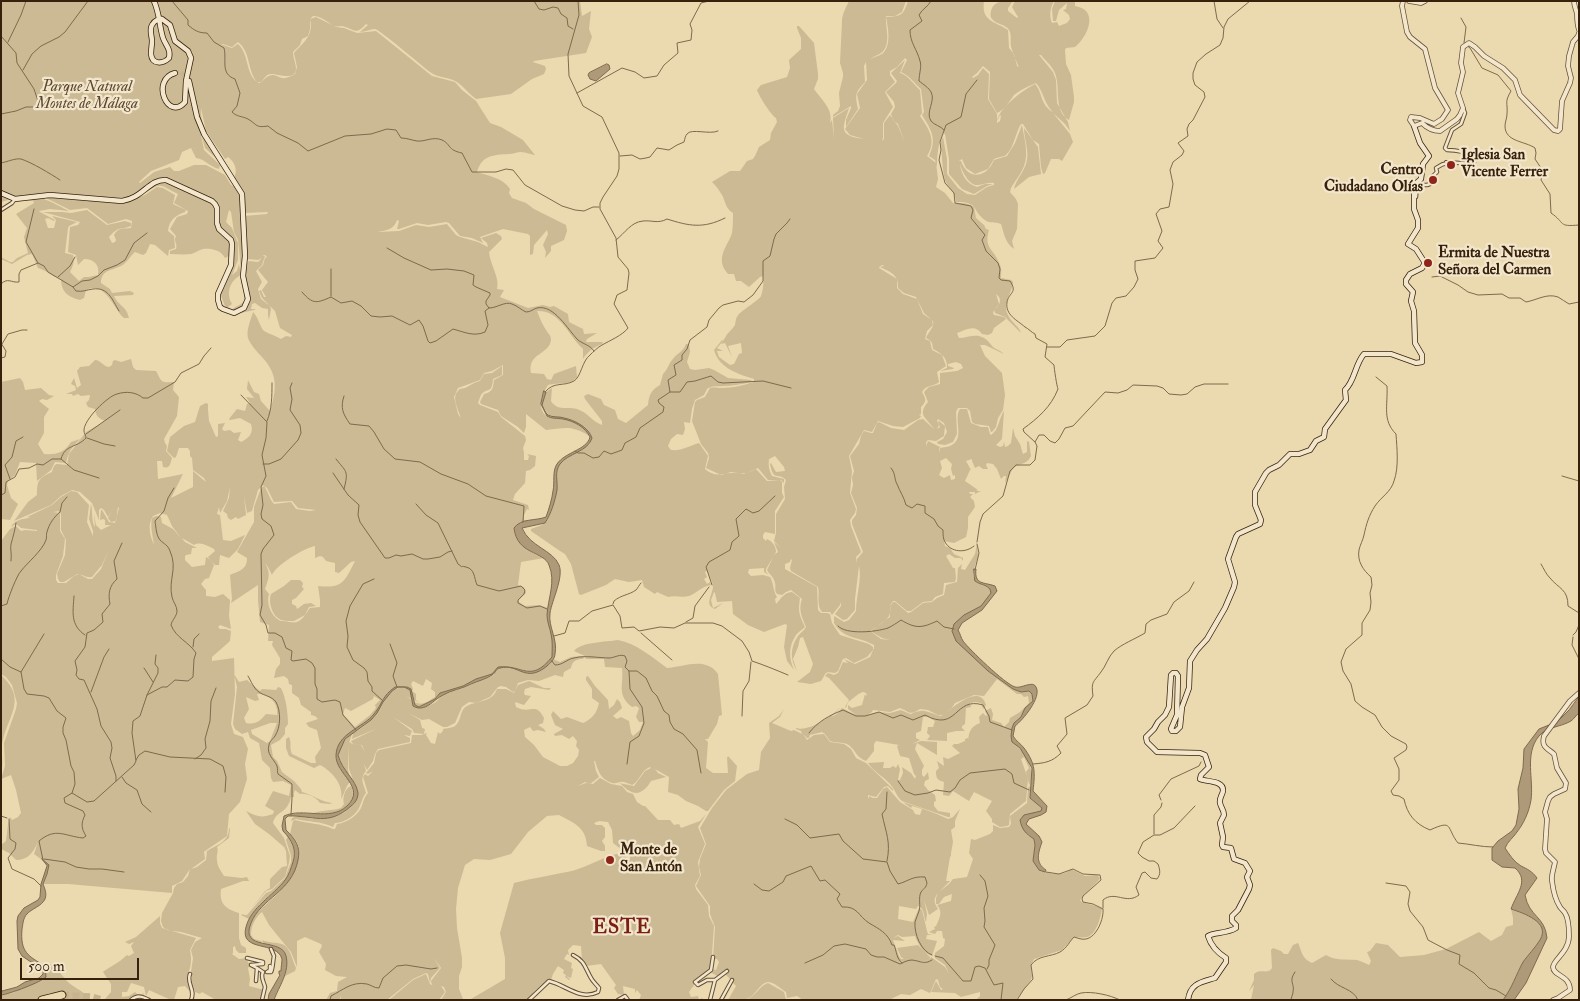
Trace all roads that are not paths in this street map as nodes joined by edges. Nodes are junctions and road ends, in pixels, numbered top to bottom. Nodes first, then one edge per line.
1 (154, 1) edge
2 (1403, 1) edge
3 (1409, 1) edge
4 (1425, 1) edge
5 (1574, 1) edge
6 (1579, 32) edge
7 (175, 72) dead end
8 (189, 82) dead end
9 (1463, 108) junction
10 (1417, 125) junction
11 (1, 193) edge
12 (15, 200) junction
13 (1414, 204) junction
14 (1, 210) edge
15 (1579, 693) edge
16 (270, 949) dead end
17 (573, 955) dead end
18 (713, 957) dead end
19 (247, 958) dead end
20 (270, 966) dead end
21 (256, 968) junction
22 (727, 971) dead end
23 (265, 972) junction
24 (190, 974) dead end
25 (715, 980) junction
26 (732, 980) dead end
27 (256, 981) dead end
28 (62, 995) dead end
29 (42, 1000) edge
30 (131, 1000) edge
31 (149, 1000) edge
32 (191, 1000) edge
33 (262, 1000) edge
34 (529, 1000) edge
35 (618, 1000) edge
36 (628, 1000) edge
37 (710, 1000) edge
38 (721, 1000) edge
39 (1188, 1000) edge
40 (1553, 1000) edge

1 - 7 main road
2 - 10 street
3 - 4 street
5 - 6 street
6 - 9 street
8 - 12 main road
9 - 10 street
9 - 13 street
10 - 13 main road
11 - 12 main road
12 - 14 street
13 - 39 main road
15 - 40 street
16 - 23 street
17 - 34 street
18 - 25 street
19 - 21 street
20 - 23 street
21 - 23 street
21 - 27 street
22 - 25 street
23 - 33 street
24 - 32 street
25 - 37 street
26 - 38 street
28 - 29 highway
30 - 31 street
35 - 36 street

